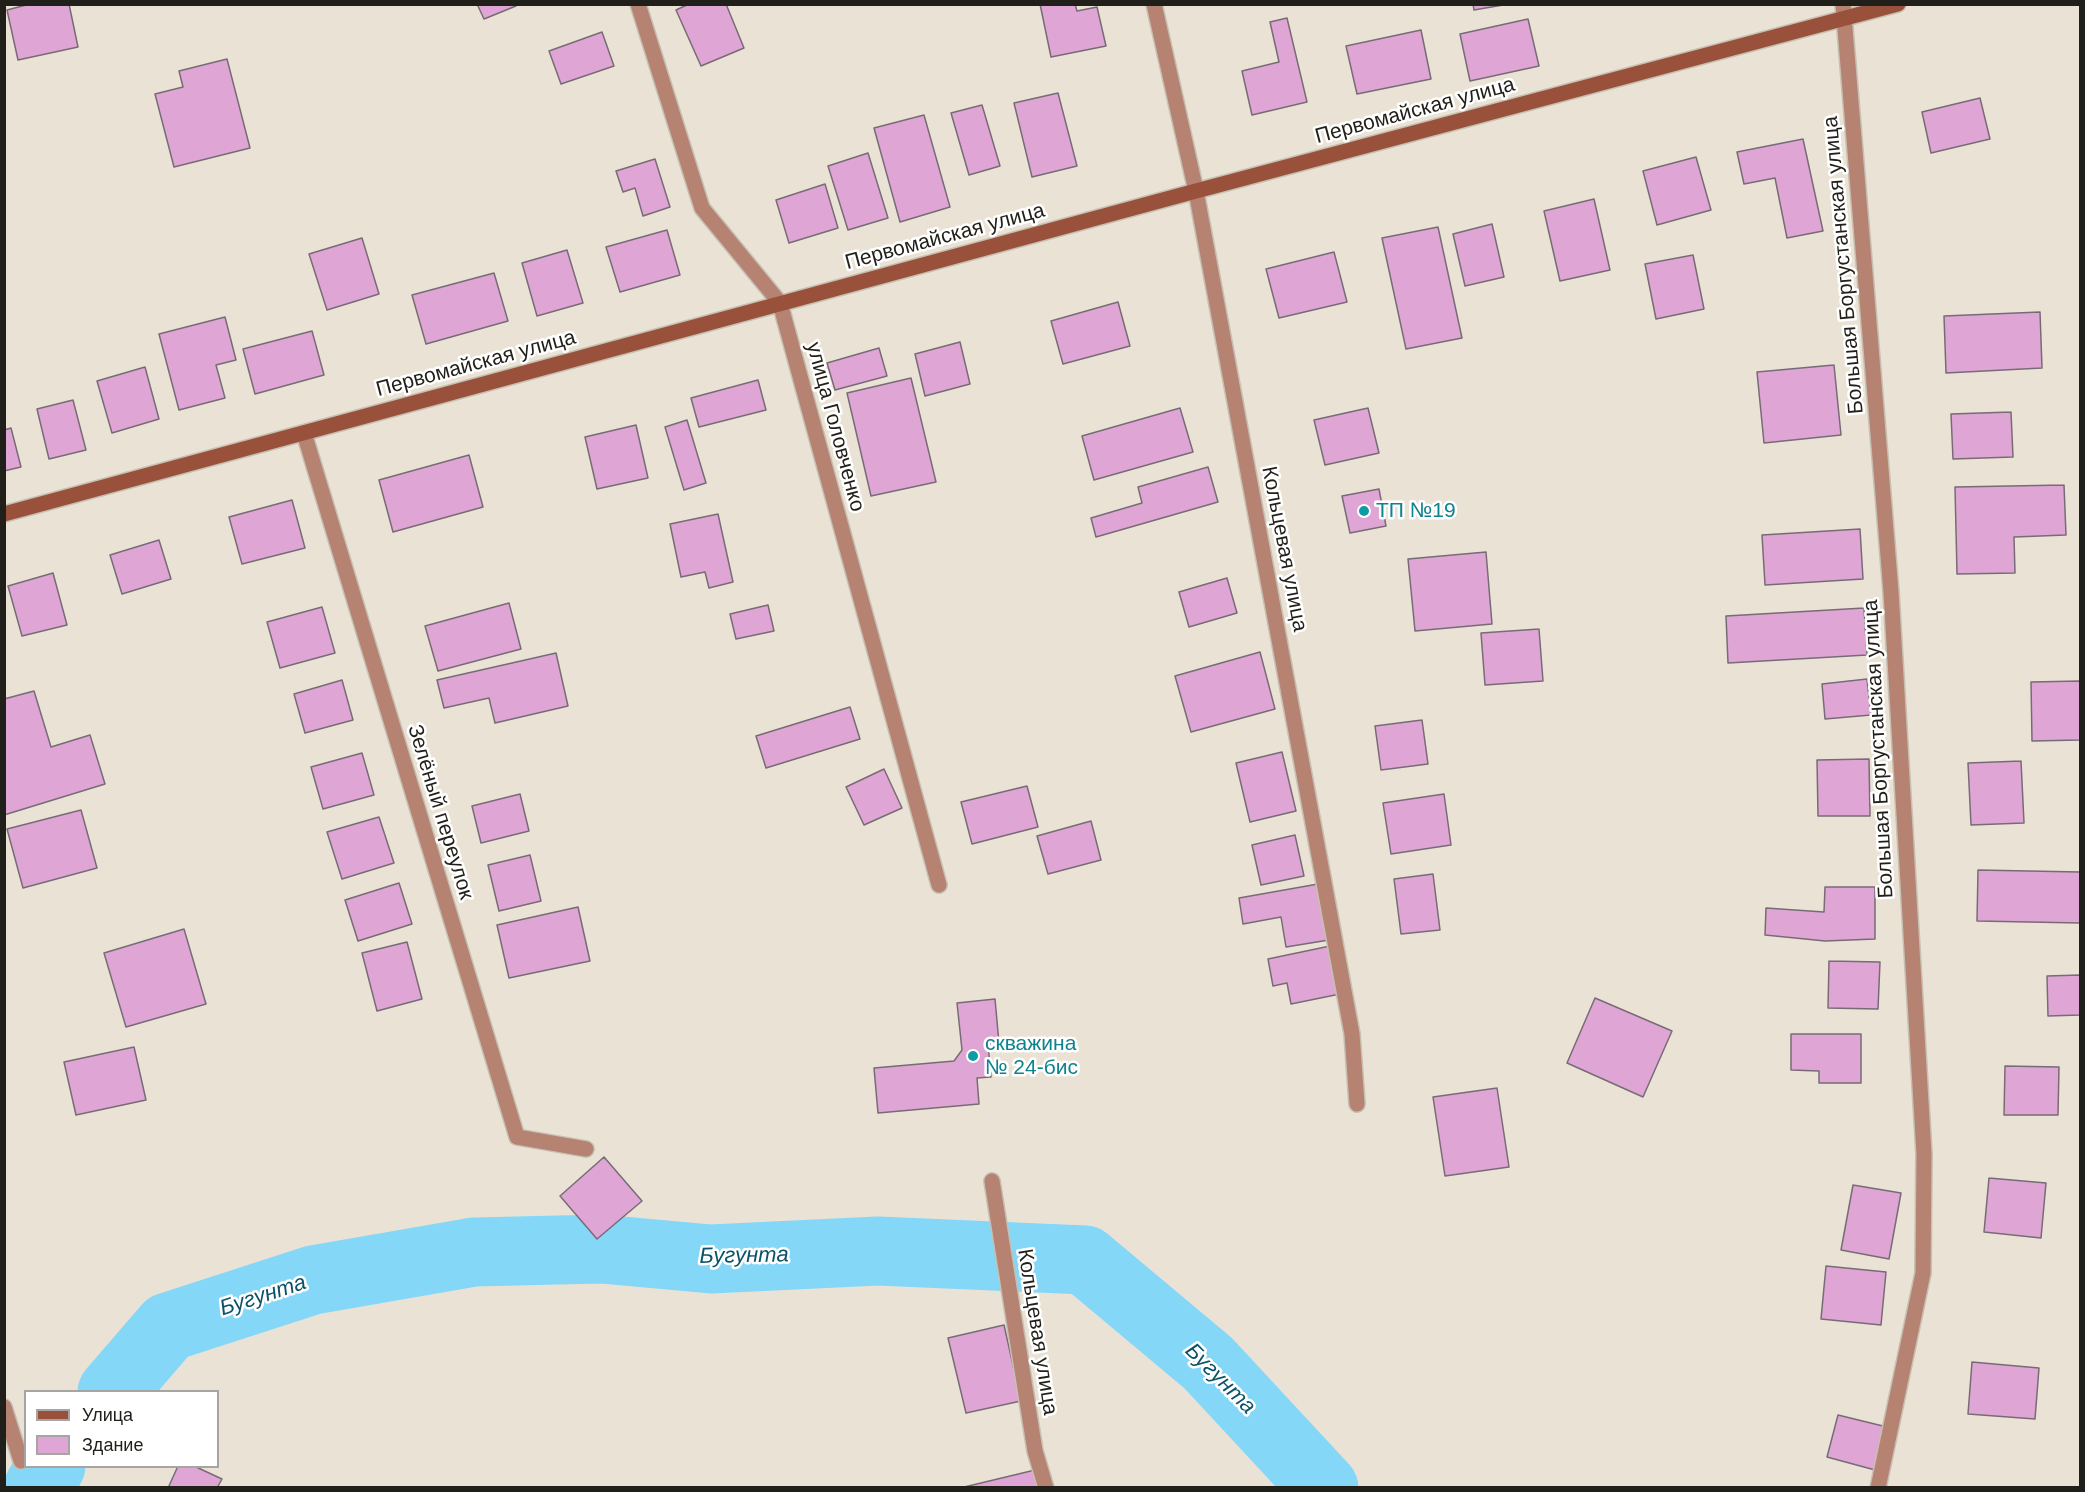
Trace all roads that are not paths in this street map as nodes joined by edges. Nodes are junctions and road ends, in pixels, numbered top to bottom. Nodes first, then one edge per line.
1 (638, 4) edge
2 (1154, 4) edge
3 (1898, 4) edge
4 (1844, 11) edge
5 (1196, 191) junction
6 (780, 303) junction
7 (304, 433) junction
8 (4, 514) edge
9 (939, 885) dead end
10 (1357, 1104) dead end
11 (586, 1149) dead end
12 (992, 1181) dead end
13 (4, 1407) edge
14 (21, 1461) dead end
15 (1046, 1488) edge
16 (1878, 1488) edge

1 - 6 street, улица Головченко
2 - 5 street, Кольцевая улица
3 - 4 main road, Первомайская улица
4 - 5 main road, Первомайская улица
4 - 16 street, Большая Боргустанская улица
5 - 6 main road, Первомайская улица
5 - 10 street, Кольцевая улица
6 - 7 main road, Первомайская улица
6 - 9 street, улица Головченко
7 - 8 main road, Первомайская улица
7 - 11 street, Зелёный переулок
12 - 15 street, Кольцевая улица
13 - 14 street

